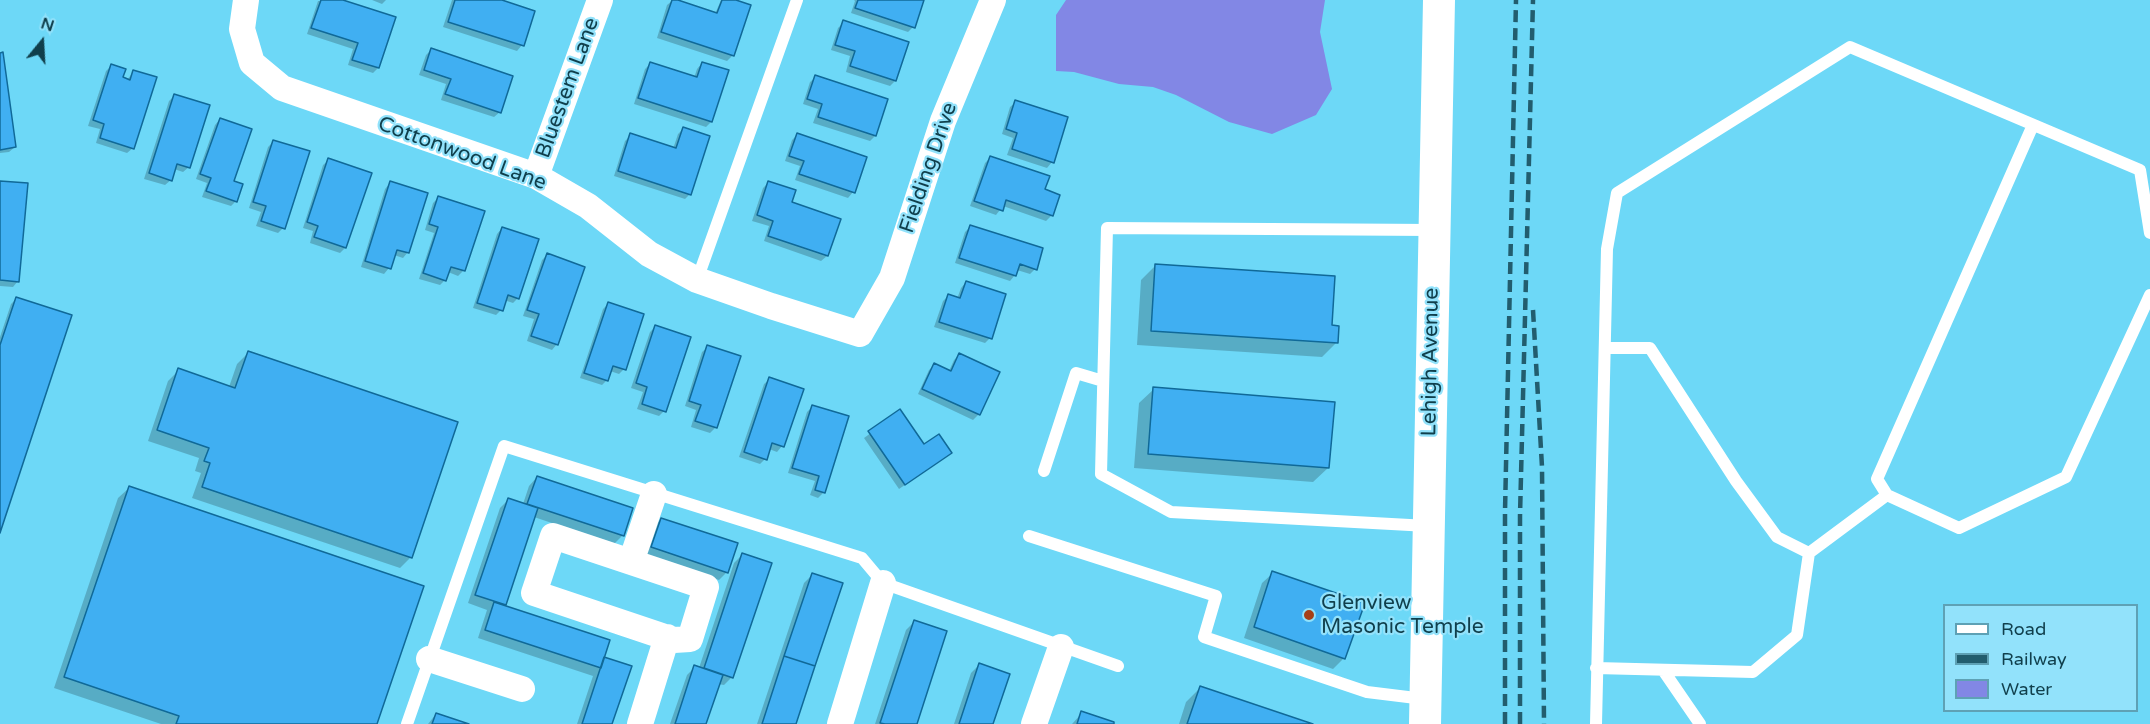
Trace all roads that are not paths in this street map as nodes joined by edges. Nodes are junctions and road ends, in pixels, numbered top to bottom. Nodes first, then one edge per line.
1 (246, 0) edge
2 (600, 0) edge
3 (797, 0) edge
4 (993, 0) edge
5 (1439, 0) edge
6 (2033, 125) junction
7 (536, 176) junction
8 (1434, 230) junction
9 (2150, 233) edge
10 (697, 280) junction
11 (2150, 295) edge
12 (860, 334) joint
13 (1605, 348) junction
14 (1103, 381) junction
15 (1044, 471) dead end
16 (654, 494) junction
17 (1887, 495) junction
18 (1428, 526) junction
19 (1029, 536) dead end
20 (1809, 553) junction
21 (631, 562) junction
22 (883, 583) junction
23 (670, 639) junction
24 (1061, 647) junction
25 (429, 658) junction
26 (1118, 666) dead end
27 (1596, 668) junction
28 (1663, 670) junction
29 (522, 689) dead end
30 (1425, 712) edge
31 (407, 724) edge
32 (640, 724) edge
33 (648, 724) edge
34 (840, 724) edge
35 (1034, 724) edge
36 (1596, 724) edge
37 (1700, 724) edge

1 - 7 street, Cottonwood Lane
2 - 7 street, Bluestem Lane
3 - 10 lane
4 - 12 street, Fielding Drive
5 - 8 street, Lehigh Avenue
6 - 9 lane
6 - 13 lane
6 - 17 lane
7 - 10 street, Cottonwood Lane
8 - 14 lane
8 - 18 street, Lehigh Avenue
10 - 12 street, Cottonwood Lane
11 - 17 lane
13 - 20 lane
13 - 27 lane
14 - 15 lane
14 - 18 lane
16 - 21 street
16 - 22 lane
16 - 25 lane
17 - 20 lane
18 - 30 street, Lehigh Avenue
19 - 30 lane
20 - 28 lane
21 - 23 street
21 - 23 street
22 - 24 lane
22 - 34 street
23 - 32 street
23 - 33 street
24 - 26 lane
24 - 35 street
25 - 29 street
25 - 31 lane
27 - 28 lane
27 - 36 lane
28 - 37 lane

